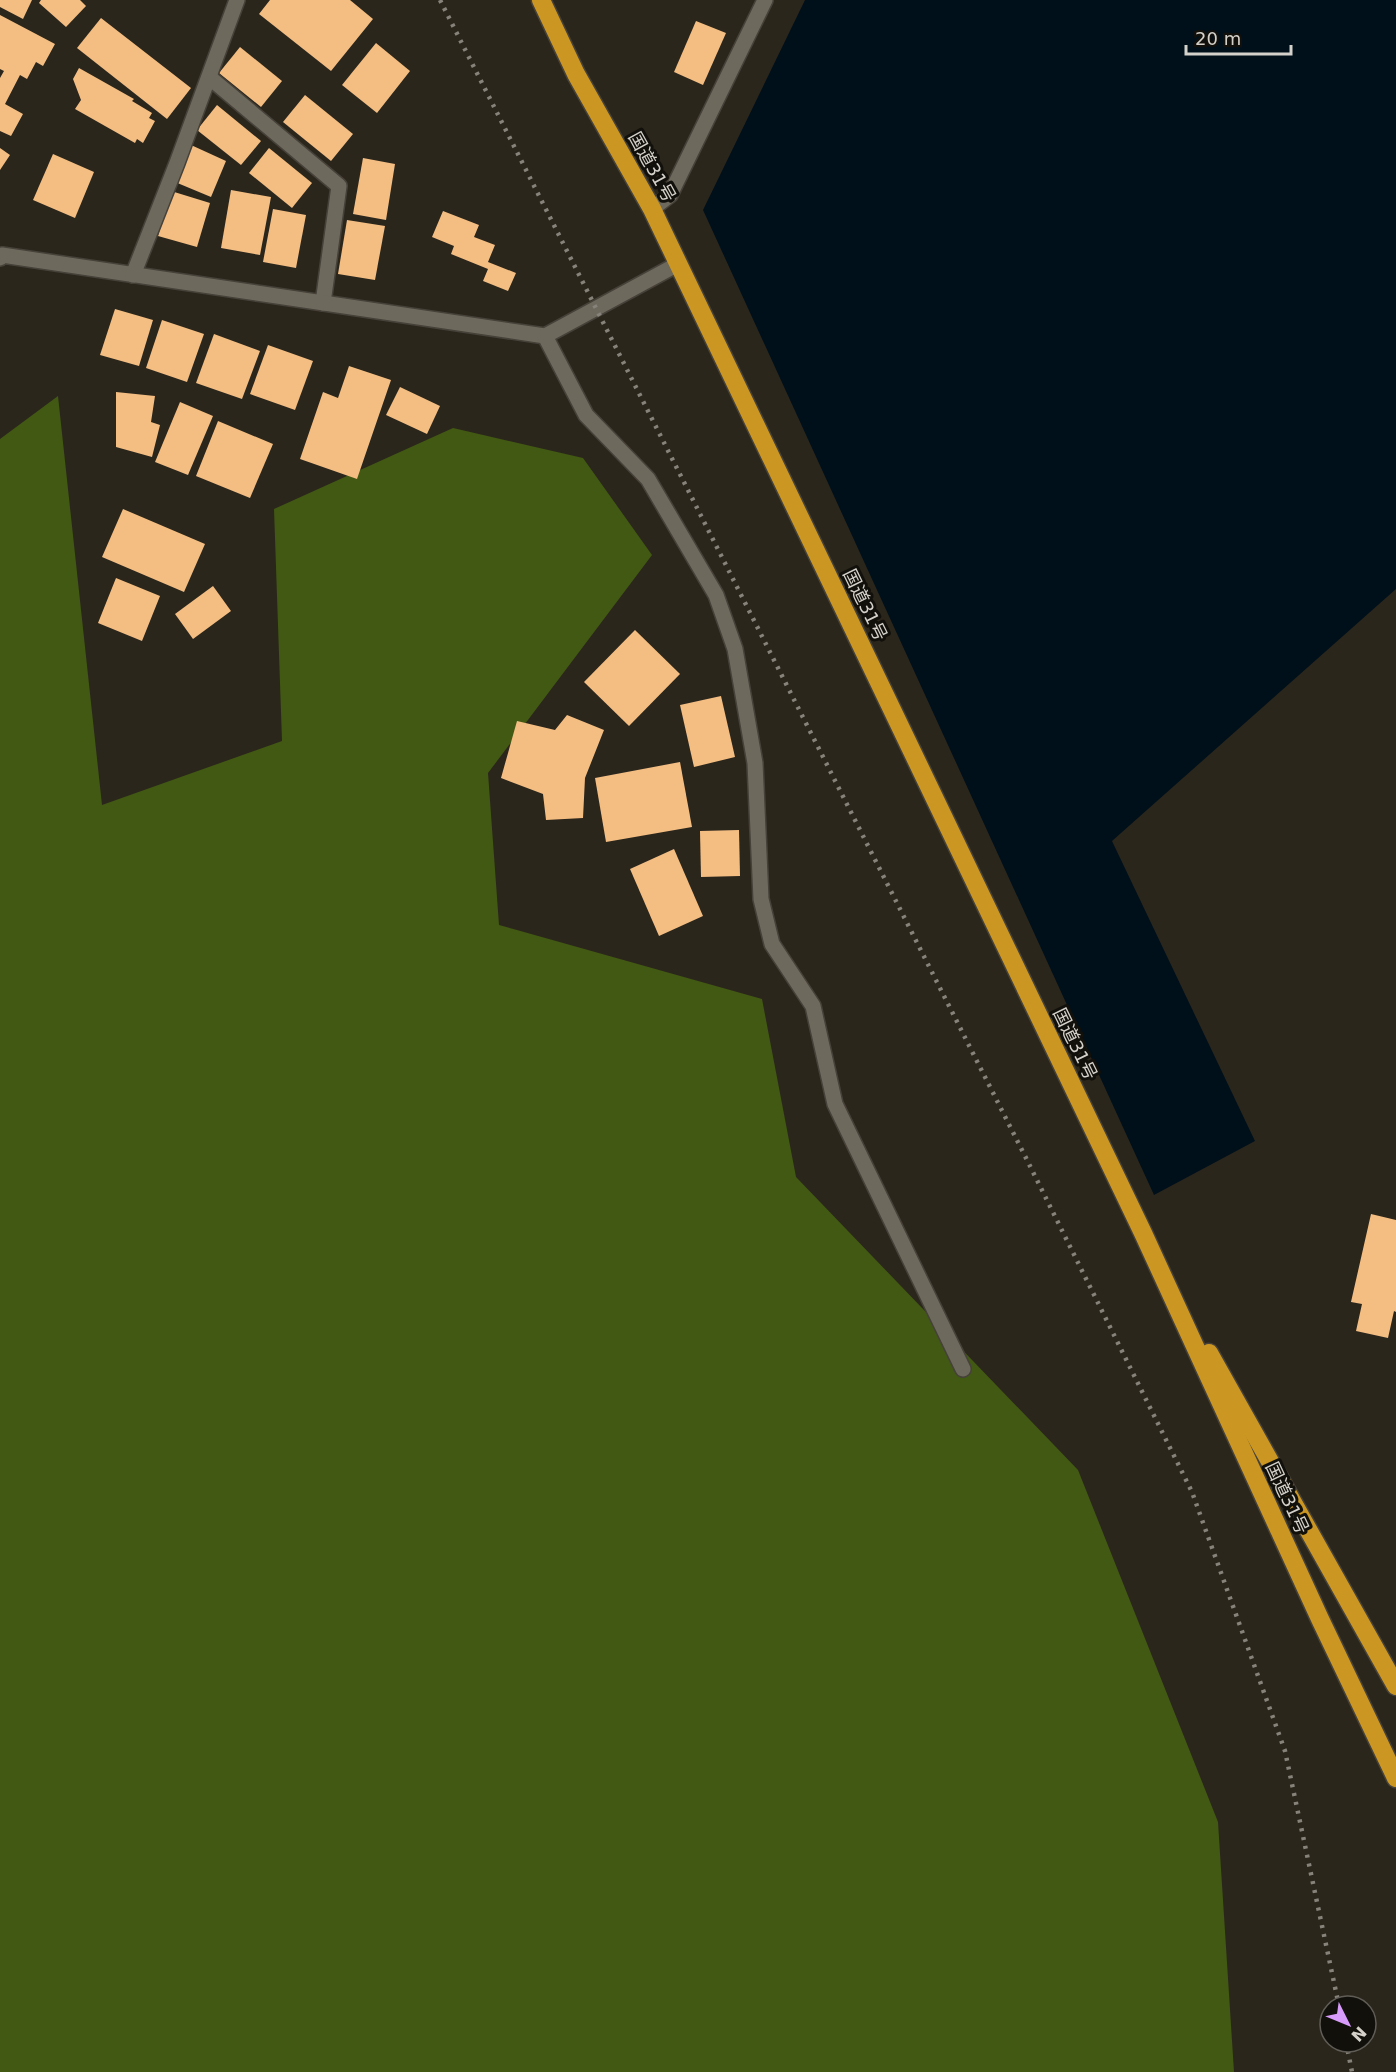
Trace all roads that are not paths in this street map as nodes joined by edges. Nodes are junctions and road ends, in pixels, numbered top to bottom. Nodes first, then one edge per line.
1 (237, 0) edge
2 (541, 0) edge
3 (765, 0) edge
4 (209, 77) junction
5 (652, 209) junction
6 (0, 258) edge
7 (678, 264) junction
8 (133, 275) junction
9 (323, 303) junction
10 (545, 336) junction
11 (1143, 1233) junction
12 (963, 1369) dead end
13 (1396, 1686) edge
14 (1396, 1778) edge

1 - 4 street
2 - 5 highway, 国道31号
3 - 5 street
4 - 8 street
4 - 9 street
5 - 7 highway, 国道31号
6 - 8 street
7 - 10 street
7 - 11 highway, 国道31号
8 - 9 street
9 - 10 street
10 - 12 street
11 - 13 highway, 国道31号
11 - 14 highway, 国道31号

